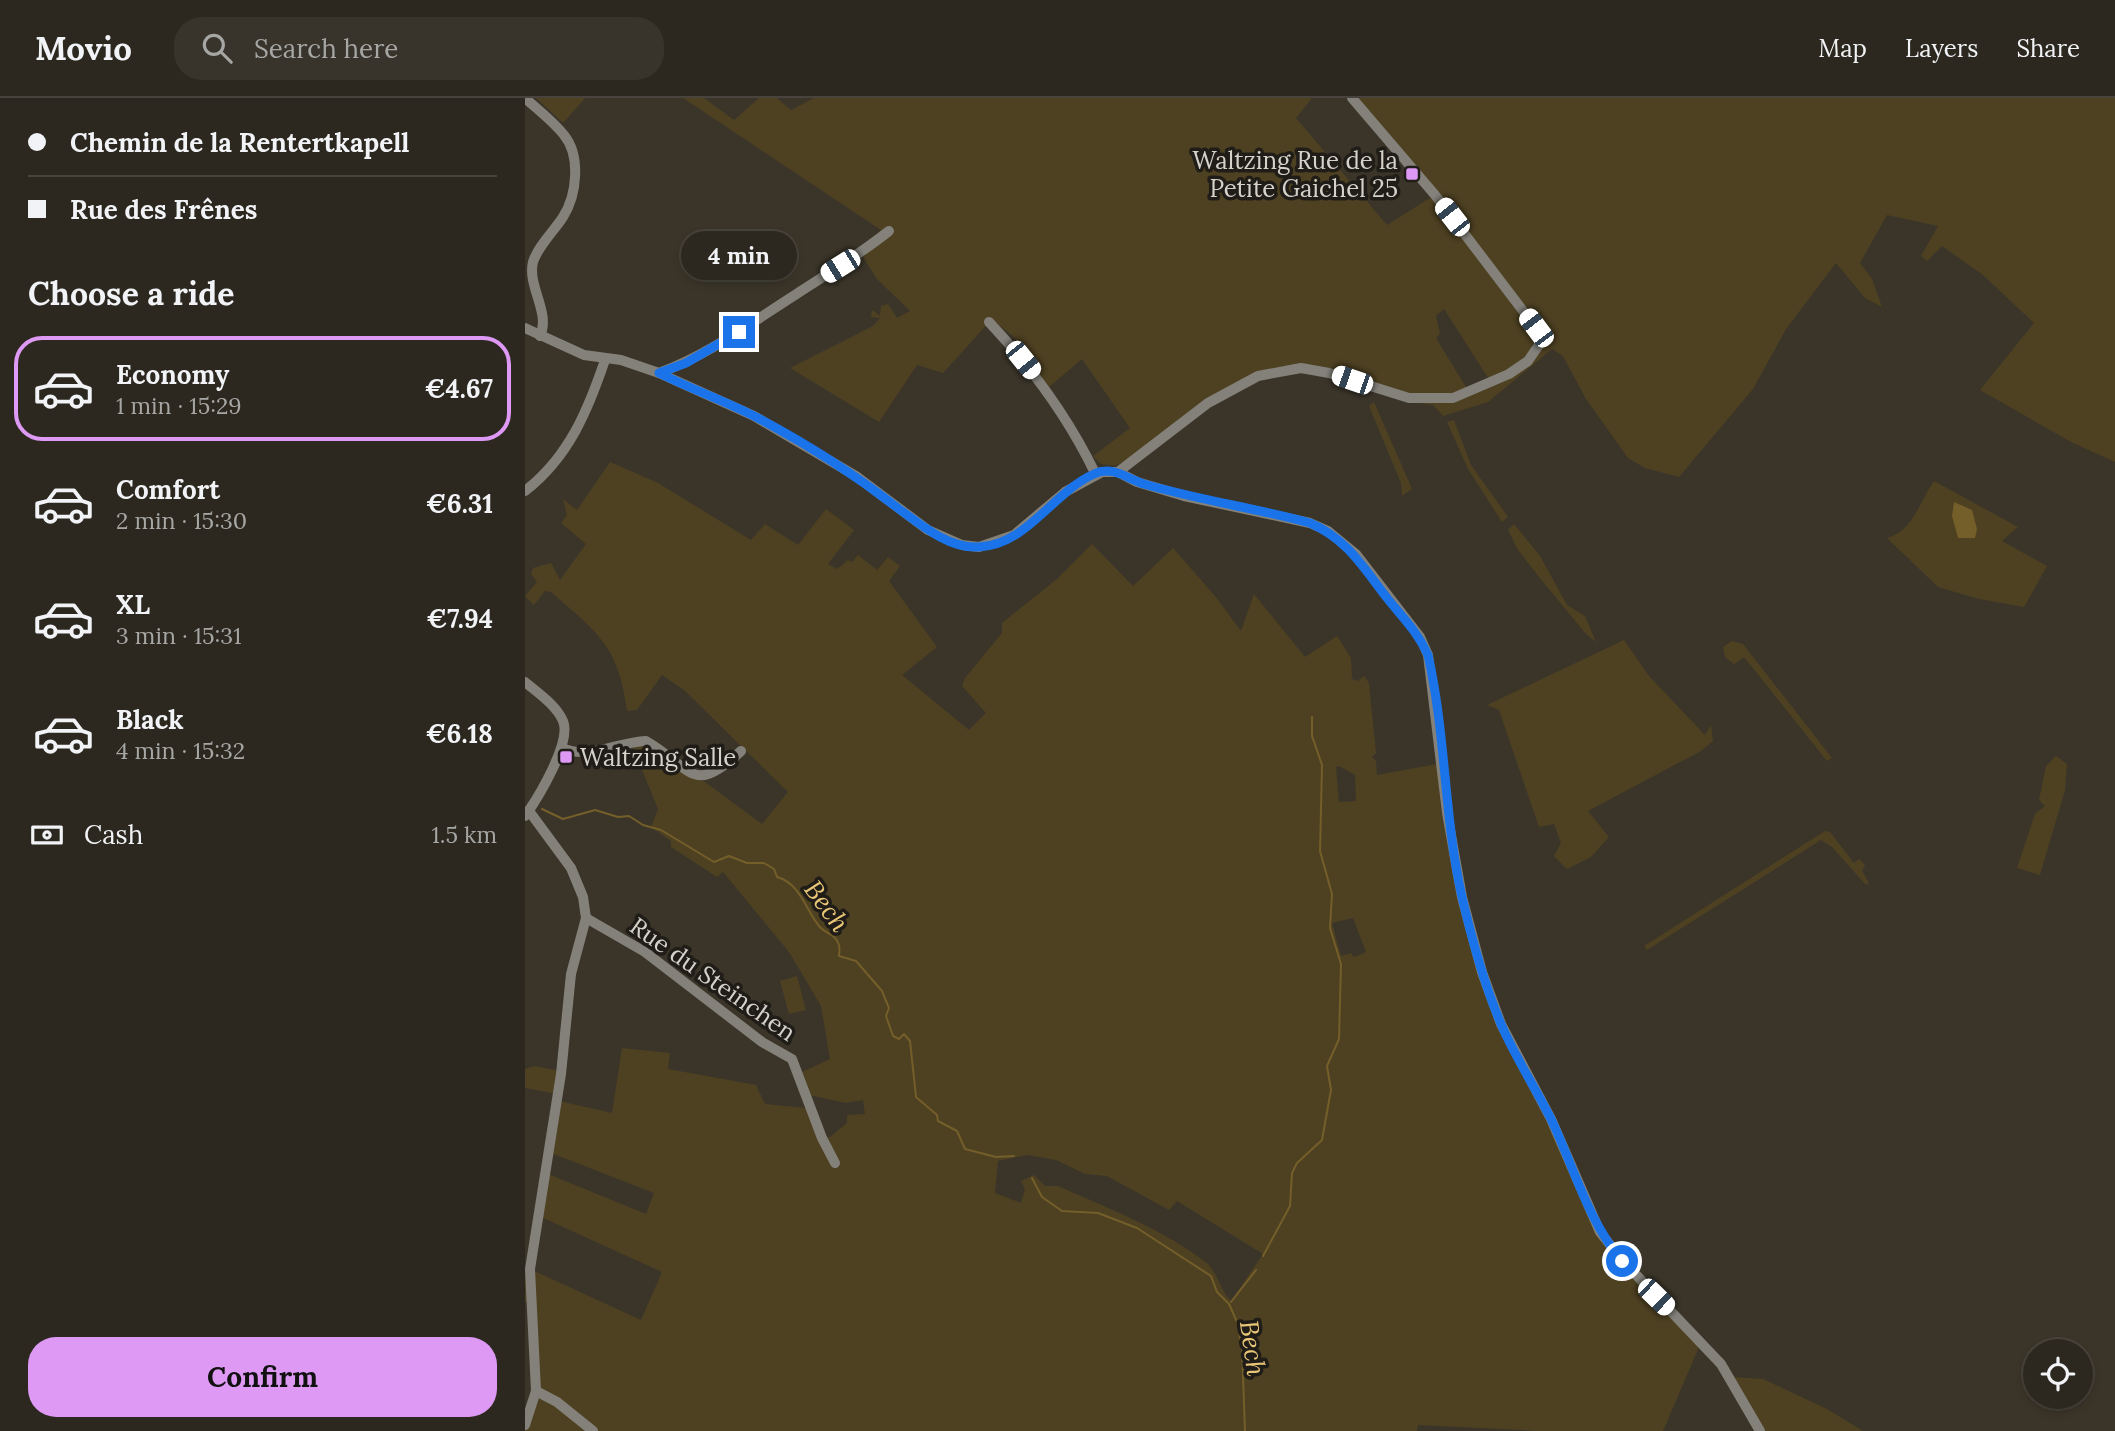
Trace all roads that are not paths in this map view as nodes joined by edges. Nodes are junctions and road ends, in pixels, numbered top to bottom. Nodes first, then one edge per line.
1 (525, 98) edge
2 (1352, 98) edge
3 (889, 231) dead end
4 (989, 323) dead end
5 (525, 328) edge
6 (540, 336) junction
7 (525, 338) edge
8 (605, 359) junction
9 (659, 373) junction
10 (1118, 472) junction
11 (1095, 473) junction
12 (525, 491) edge
13 (525, 682) edge
14 (562, 748) junction
15 (741, 751) dead end
16 (527, 813) edge
17 (586, 918) junction
18 (835, 1163) dead end
19 (536, 1391) junction
20 (526, 1420) edge
21 (593, 1431) edge
22 (1760, 1431) edge

1 - 6 street
2 - 10 street
3 - 9 street
4 - 11 street
5 - 6 street
6 - 7 street
6 - 8 street
8 - 9 street
8 - 12 street
9 - 11 street
10 - 11 street
10 - 22 street
13 - 14 street
14 - 15 street
14 - 16 street
16 - 17 street
17 - 18 street, Rue du Steinchen
17 - 19 street
19 - 20 street
19 - 21 street

